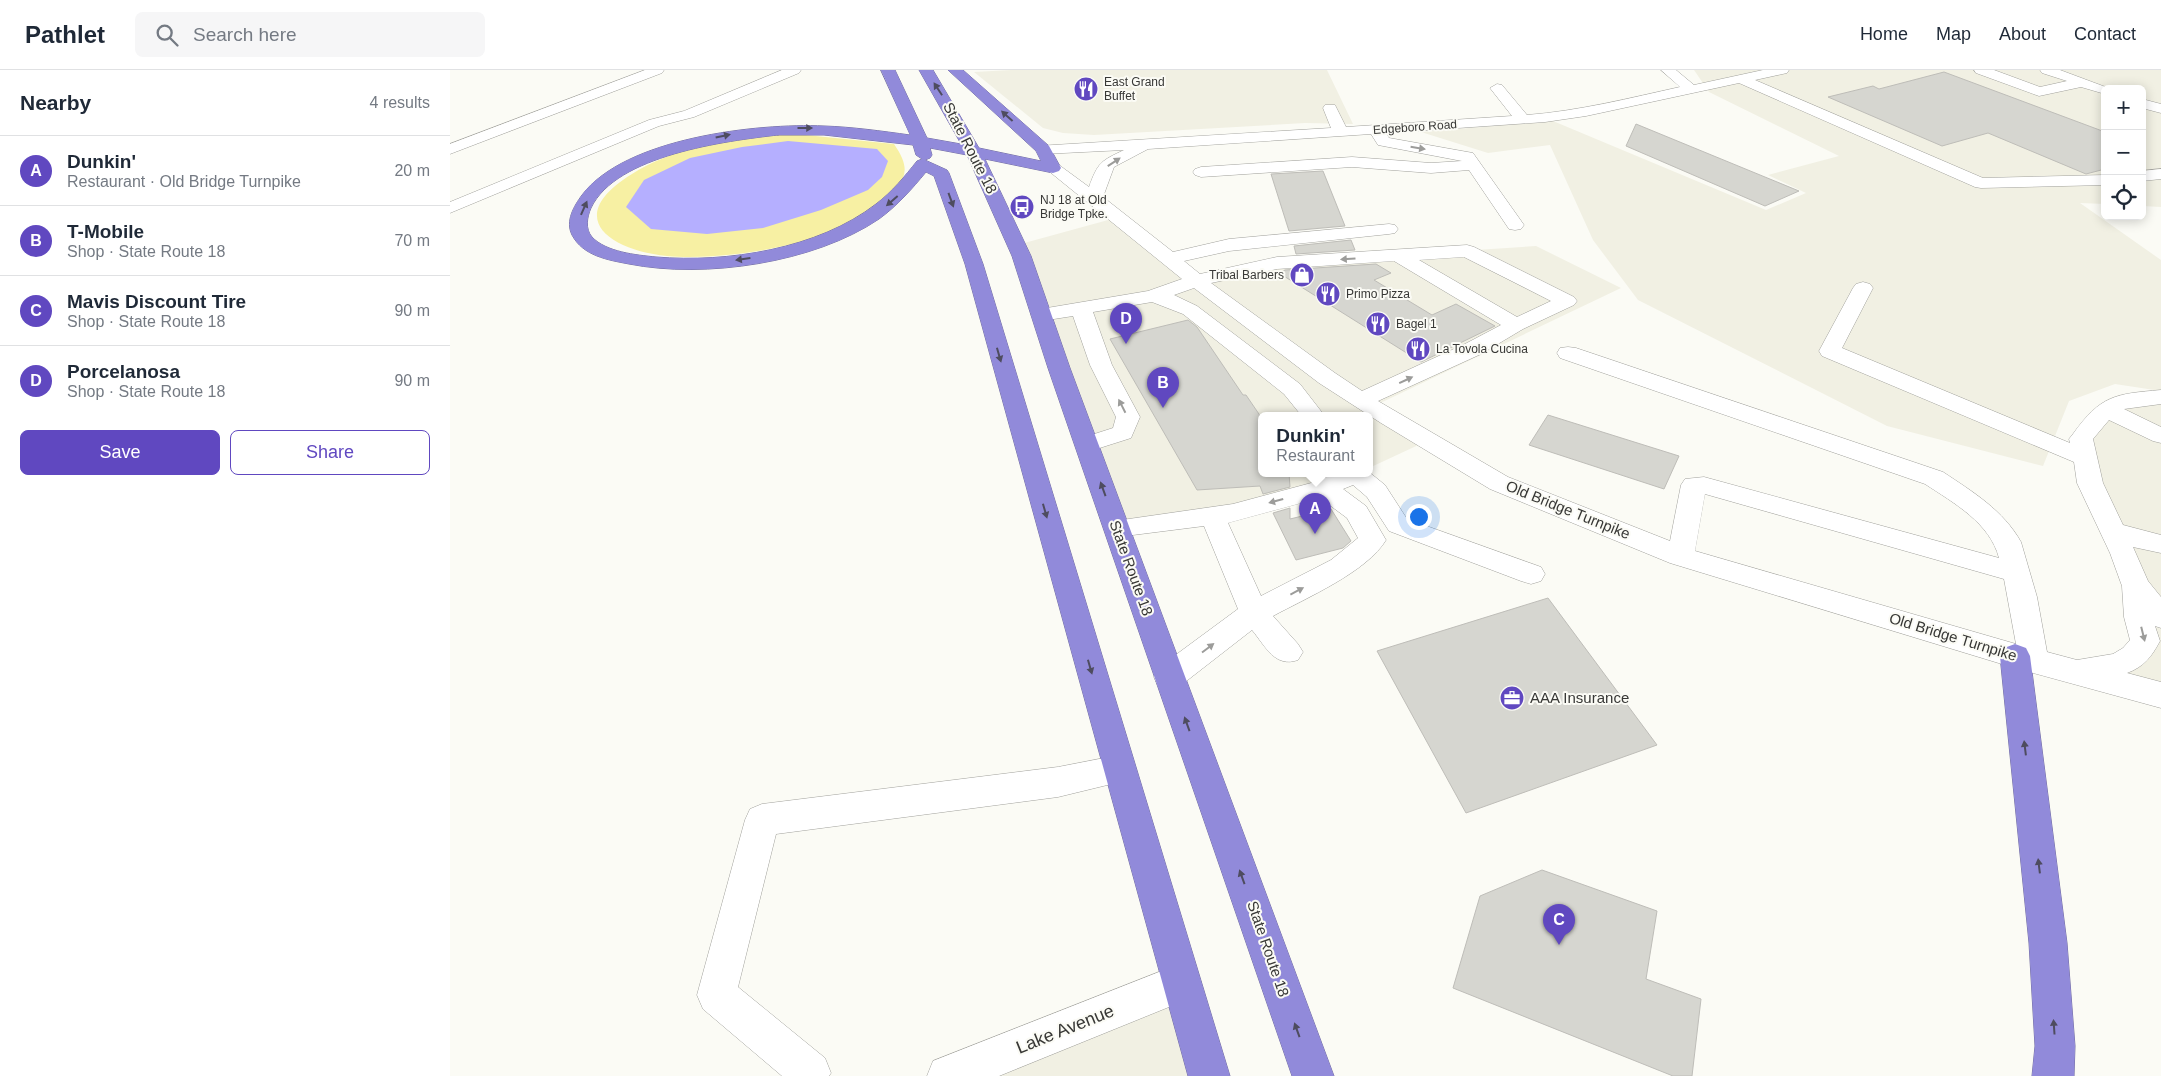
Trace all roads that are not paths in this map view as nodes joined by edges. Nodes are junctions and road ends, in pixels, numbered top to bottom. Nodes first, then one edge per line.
1 (657, 70) edge
2 (794, 70) edge
3 (888, 70) edge
4 (926, 70) edge
5 (955, 70) edge
6 (1668, 70) edge
7 (1782, 70) edge
8 (1981, 70) edge
9 (2047, 70) edge
10 (1747, 75) edge
11 (2083, 82) junction
12 (1498, 88) dead end
13 (2101, 89) edge
14 (1692, 90) junction
15 (2146, 104) edge
16 (1330, 108) dead end
17 (2161, 109) edge
18 (1524, 120) junction
19 (1376, 130) junction
20 (1341, 132) junction
21 (1007, 140) dead end
22 (1151, 144) junction
23 (970, 145) junction
24 (450, 149) edge
25 (1043, 149) junction
26 (922, 152) junction
27 (1187, 159) junction
28 (1470, 161) junction
29 (1053, 168) junction
30 (2161, 174) edge
31 (2146, 176) edge
32 (2101, 180) edge
33 (1094, 197) junction
34 (450, 208) edge
35 (1515, 225) dead end
36 (1389, 229) dead end
37 (1397, 255) junction
38 (1171, 258) junction
39 (1197, 280) junction
40 (1863, 288) dead end
41 (1152, 296) junction
42 (1081, 308) junction
43 (1041, 314) junction
44 (1516, 325) junction
45 (1568, 353) dead end
46 (1338, 385) junction
47 (2161, 397) edge
48 (1362, 400) junction
49 (1308, 409) edge
50 (2106, 409) junction
51 (2160, 438) edge
52 (1087, 444) junction
53 (2085, 458) junction
54 (1346, 477) edge
55 (1359, 477) edge
56 (1324, 488) junction
57 (1212, 515) junction
58 (1117, 528) junction
59 (2112, 532) junction
60 (2161, 544) edge
61 (1680, 556) junction
62 (2017, 573) junction
63 (1531, 574) dead end
64 (2136, 586) junction
65 (1254, 614) junction
66 (2161, 617) edge
67 (1288, 652) dead end
68 (2024, 658) junction
69 (2078, 672) junction
70 (1169, 677) junction
71 (2161, 695) edge
72 (1120, 769) junction
73 (1182, 982) junction
74 (810, 1073) dead end
75 (948, 1076) edge
76 (1209, 1076) edge
77 (1313, 1076) edge
78 (2053, 1076) edge

1 - 24 street
2 - 34 street
3 - 26 highway
23 -> 4 highway, State Route 18
25 -> 5 highway
6 - 14 street
7 - 10 street, Edgeboro Road
8 - 11 street
9 - 11 street
10 - 14 street, Edgeboro Road
10 - 32 street
11 - 13 street
12 - 18 street
14 - 18 street, Edgeboro Road
15 - 17 street
16 - 20 street
18 - 19 street, Edgeboro Road
19 - 20 street, Edgeboro Road
19 -> 28 street
20 - 27 street, Edgeboro Road
21 - 25 highway
22 - 25 street, Edgeboro Road
22 - 27 street, Edgeboro Road
33 -> 22 street
23 - 25 highway
23 - 26 highway
23 - 29 highway
23 - 43 highway, State Route 18
25 - 29 highway
26 -> 26 highway
26 -> 72 highway
27 - 28 street
28 - 35 street
29 - 33 street, Old Bridge Turnpike
30 - 31 street
33 - 38 street, Old Bridge Turnpike
36 - 38 street
37 -> 39 street
37 - 44 street
37 - 44 street
38 - 39 street, Old Bridge Turnpike
39 - 41 street
39 - 46 street, Old Bridge Turnpike
40 - 53 street
41 - 42 street
41 - 49 street
42 - 43 street
52 -> 42 street
43 - 52 highway, State Route 18
48 -> 44 street
45 - 62 street
46 - 48 street, Old Bridge Turnpike
46 - 49 street
47 - 50 street
48 - 61 street, Old Bridge Turnpike
50 - 51 street
50 - 53 street
58 -> 52 highway, State Route 18
53 - 59 street
54 - 56 street
55 - 63 street
56 -> 57 street
65 -> 56 street
57 - 58 street
57 - 65 street
58 - 70 highway, State Route 18
59 - 60 street
59 - 64 street
61 - 62 street
61 - 68 street, Old Bridge Turnpike
62 - 68 street
64 - 66 street
64 -> 69 street
65 - 67 street
70 -> 65 street
68 - 69 street, Old Bridge Turnpike
78 -> 68 highway
69 - 71 street, Old Bridge Turnpike
77 -> 70 highway, State Route 18
72 - 73 highway
72 - 74 street
73 - 75 street, Lake Avenue
73 - 76 highway

